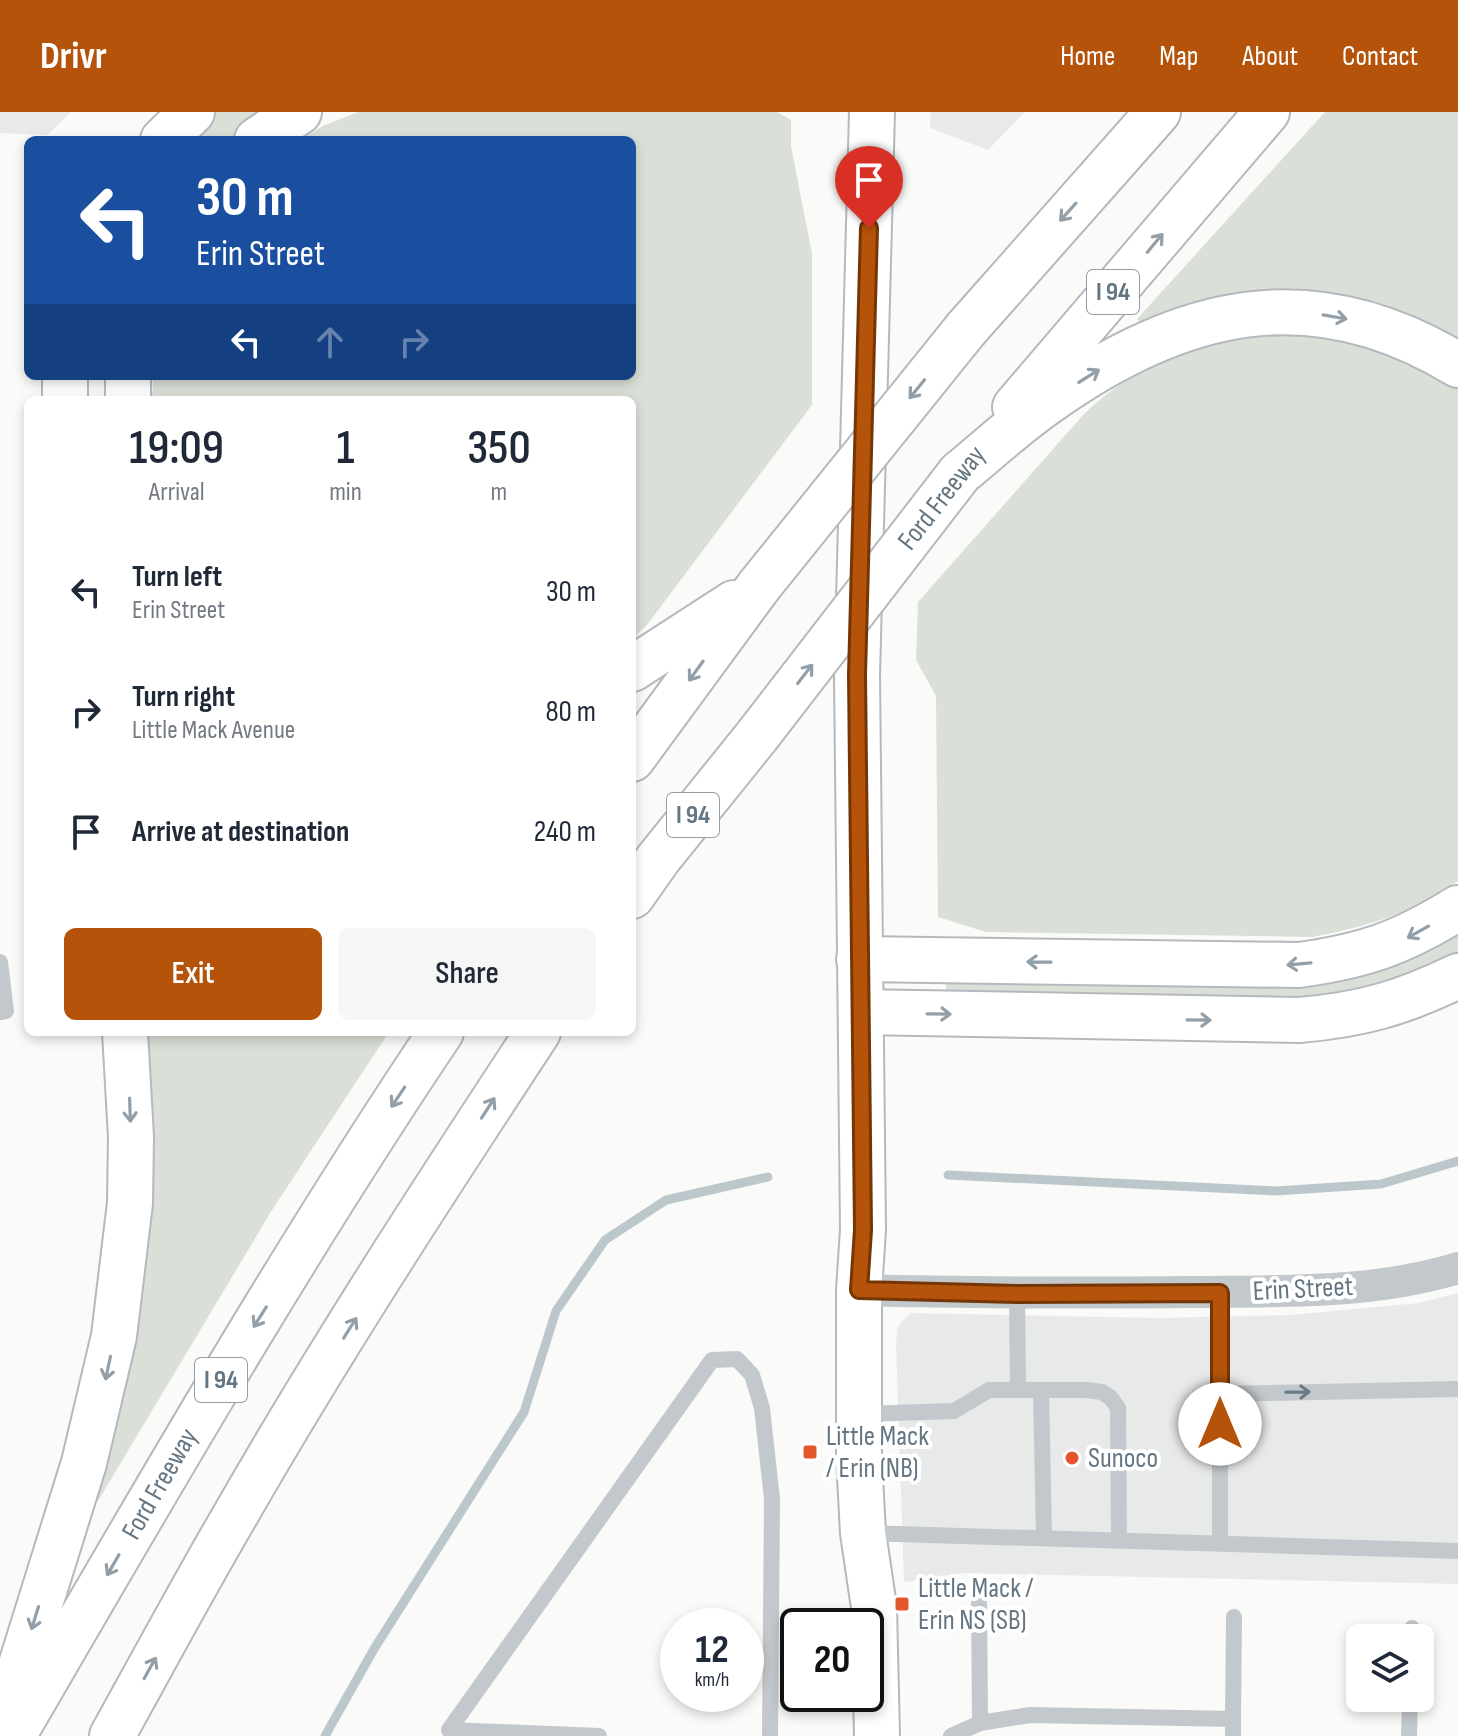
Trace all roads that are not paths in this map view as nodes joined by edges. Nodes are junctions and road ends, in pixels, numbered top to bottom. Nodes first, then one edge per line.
1 (192, 112) edge
2 (299, 112) edge
3 (872, 112) edge
4 (1158, 112) edge
5 (1267, 112) edge
6 (167, 136) edge
7 (263, 136) edge
8 (1458, 365) edge
9 (960, 473) junction
10 (759, 586) junction
11 (636, 666) edge
12 (636, 754) edge
13 (636, 890) edge
14 (1458, 908) edge
15 (859, 959) junction
16 (0, 962) edge
17 (1458, 976) edge
18 (0, 1012) edge
19 (861, 1012) junction
20 (125, 1036) edge
21 (438, 1036) edge
22 (535, 1036) edge
23 (1458, 1268) edge
24 (859, 1290) junction
25 (1220, 1293) junction
26 (1017, 1294) junction
27 (1458, 1389) edge
28 (1018, 1390) junction
29 (1041, 1390) junction
30 (1220, 1394) junction
31 (859, 1414) junction
32 (863, 1533) junction
33 (1044, 1538) junction
34 (1119, 1541) junction
35 (1220, 1544) junction
36 (1458, 1551) edge
37 (979, 1597) dead end
38 (1234, 1617) dead end
39 (1410, 1712) edge
40 (980, 1723) junction
41 (1233, 1728) edge
42 (0, 1732) edge
43 (446, 1733) edge
44 (13, 1736) edge
45 (112, 1736) edge
46 (599, 1736) edge
47 (770, 1736) edge
48 (877, 1736) edge
49 (951, 1736) edge
50 (1409, 1736) edge

1 - 6 main road
2 - 7 main road
3 - 15 main road
4 -> 10 main road, bridge
9 -> 5 main road, Ford Freeway / I 94
9 -> 8 main road
13 -> 9 main road, Ford Freeway / I 94, bridge
10 - 11 main road
10 -> 12 main road
14 -> 15 main road
15 - 19 main road
16 - 18 lane
19 -> 17 main road
19 - 24 main road
20 -> 42 main road
21 -> 44 main road, Ford Freeway / I 94
45 -> 22 main road
23 - 25 street, Erin Street
24 - 26 street, Erin Street
24 - 31 main road
25 - 26 street, Erin Street
25 - 30 lane
26 - 28 lane
30 -> 27 lane
28 - 29 lane
28 - 31 lane
29 - 33 lane
29 - 34 lane
30 - 35 lane
31 - 32 main road
32 - 33 lane
32 - 48 main road
33 - 34 lane
34 - 35 lane
35 - 36 lane
37 - 40 lane
38 - 41 lane
39 - 50 lane
40 - 41 lane
40 - 49 lane
43 - 46 lane
43 - 47 lane

